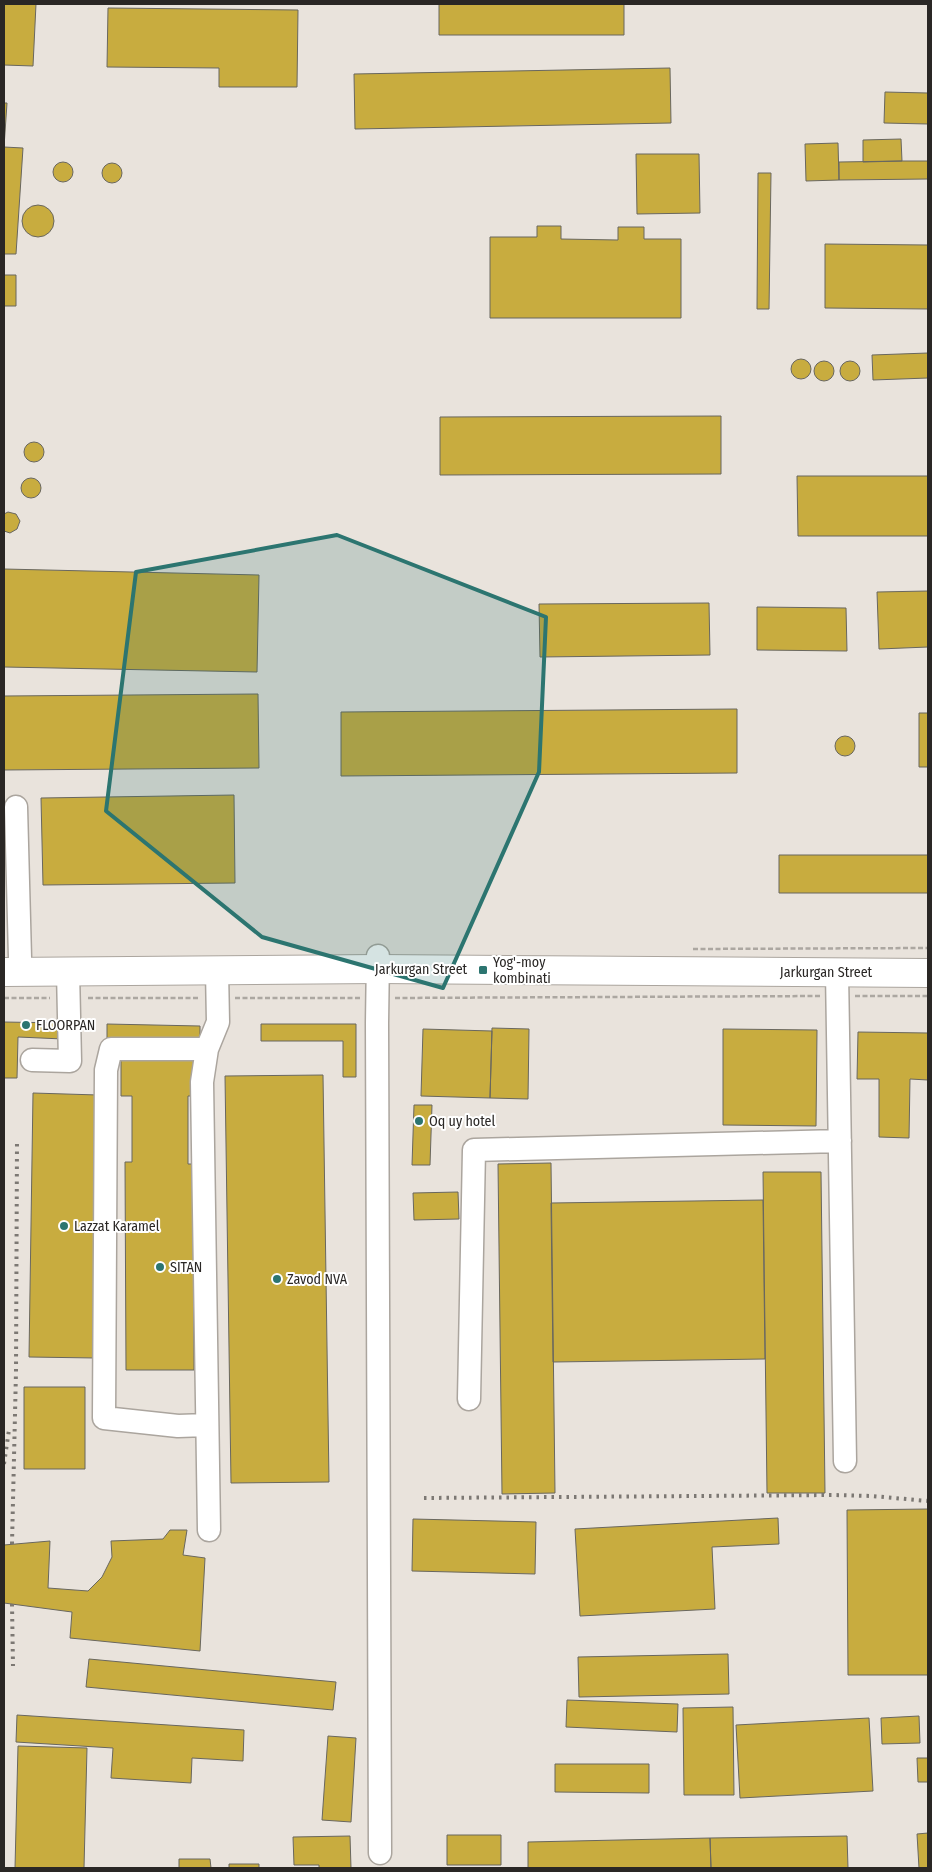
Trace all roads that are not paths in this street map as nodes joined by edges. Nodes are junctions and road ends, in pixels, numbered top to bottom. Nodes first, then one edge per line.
1 (16, 807) dead end
2 (11, 892) edge
3 (928, 959) edge
4 (378, 962) junction
5 (9, 963) edge
6 (217, 970) junction
7 (928, 973) edge
8 (837, 984) junction
9 (69, 985) junction
10 (207, 1050) junction
11 (32, 1060) dead end
12 (840, 1141) junction
13 (469, 1399) dead end
14 (207, 1425) junction
15 (845, 1461) dead end
16 (209, 1530) dead end
17 (380, 1854) dead end

1 - 2 lane
2 - 5 lane
3 - 4 main road, Jarkurgan Street
4 - 5 main road, Jarkurgan Street
4 - 6 main road, Jarkurgan Street
4 - 8 main road, Jarkurgan Street
4 - 17 lane
5 - 9 main road, Jarkurgan Street
6 - 9 main road, Jarkurgan Street
6 - 10 lane
7 - 8 main road, Jarkurgan Street
8 - 12 lane
9 - 11 lane
10 - 14 lane
10 - 14 lane
12 - 13 lane
12 - 15 lane
14 - 16 lane

